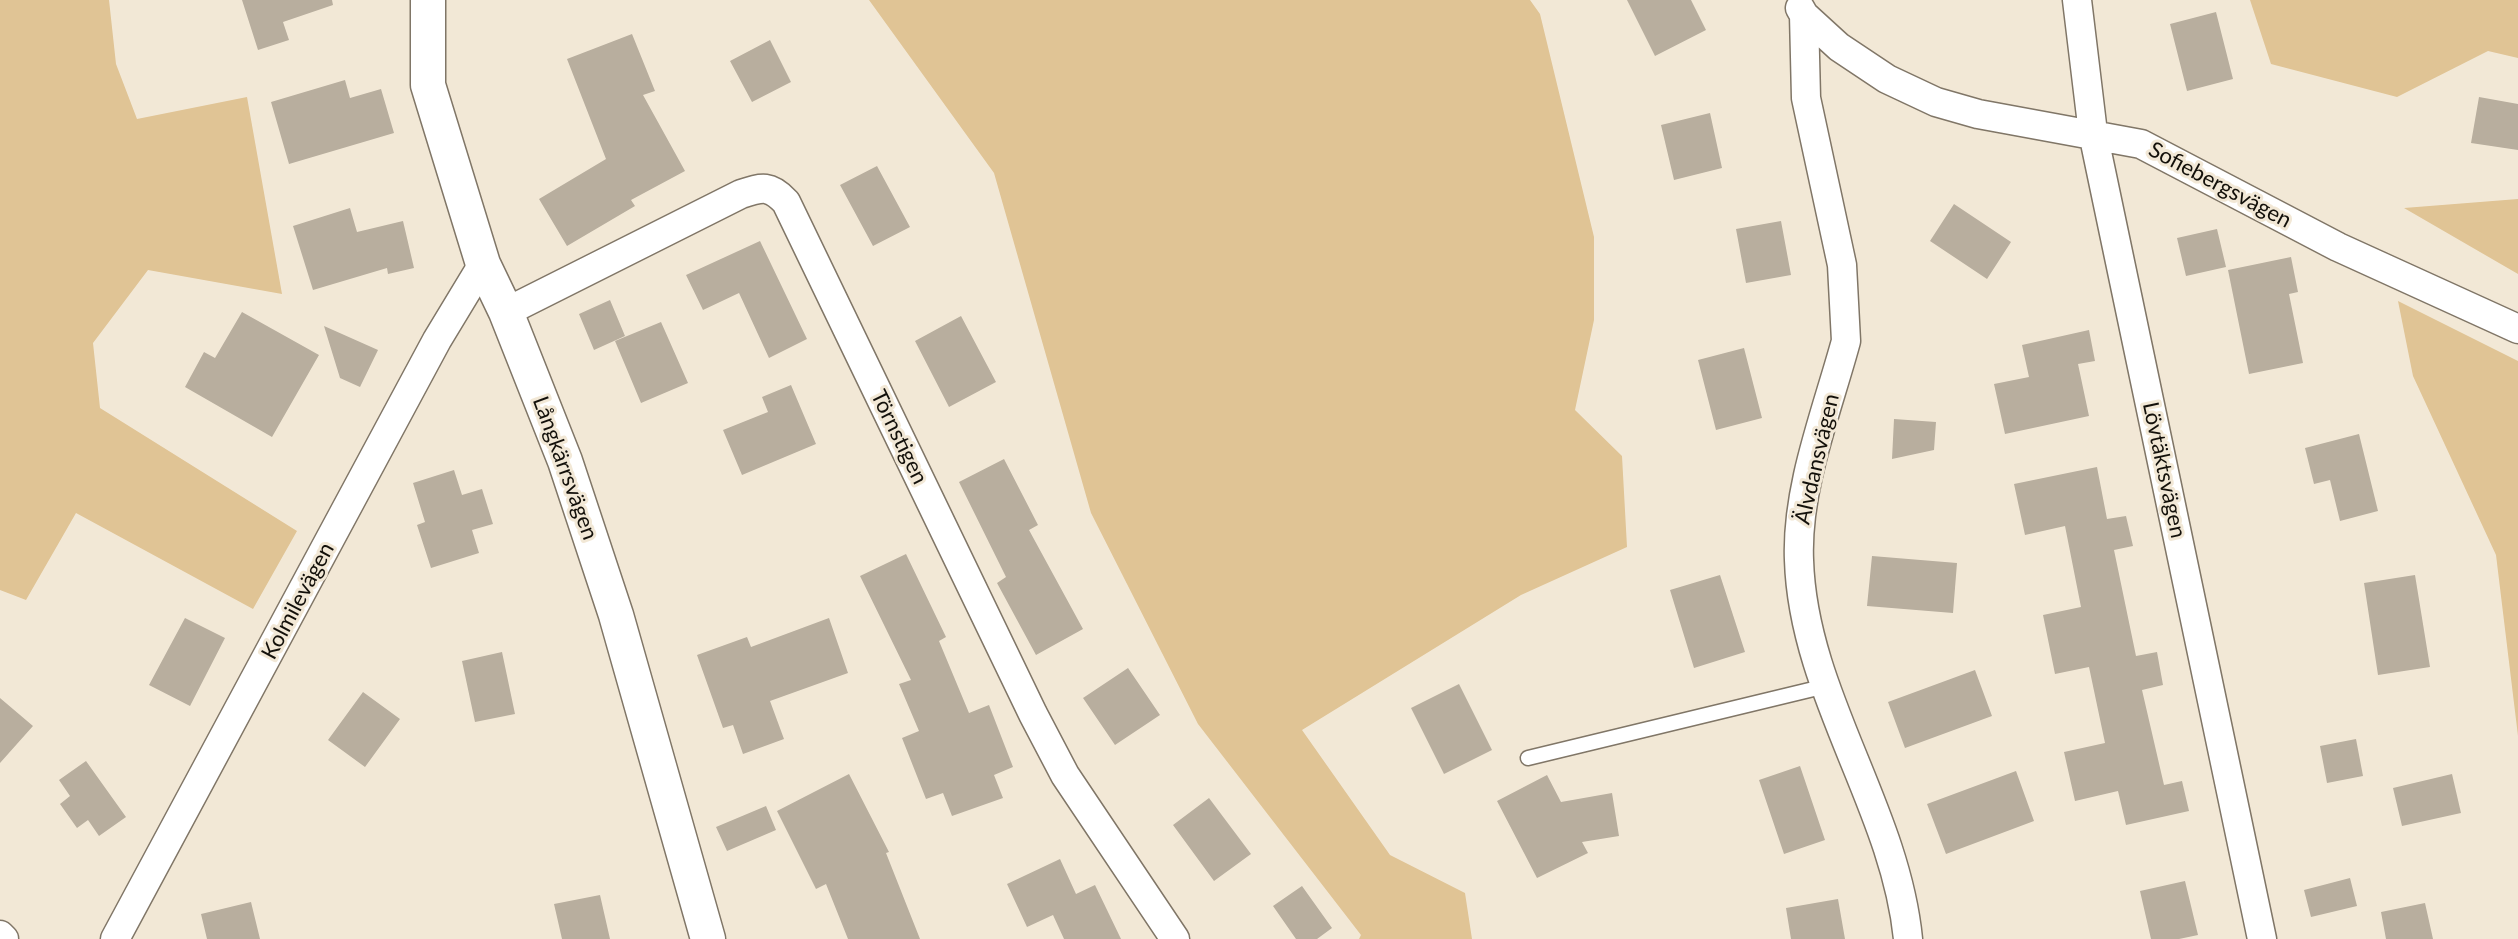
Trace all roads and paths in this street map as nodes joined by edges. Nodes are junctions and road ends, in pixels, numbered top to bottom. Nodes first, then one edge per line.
1 (428, 0) edge
2 (2077, 0) edge
3 (1800, 8) edge
4 (2093, 133) junction
5 (483, 264) junction
6 (506, 312) junction
7 (2518, 329) edge
8 (1826, 686) junction
9 (1528, 758) dead end
10 (115, 939) edge
11 (708, 939) edge
12 (1175, 939) edge
13 (1908, 939) edge
14 (2262, 939) edge

1 - 5 street, Långkärrsvägen
2 - 4 street, Lövtäktsvägen
3 - 4 street, Sofiebergsvägen
3 - 8 street, Älvdansvägen
4 - 7 street, Sofiebergsvägen
4 - 14 street, Lövtäktsvägen
5 - 6 street, Långkärrsvägen
5 - 10 street, Kolmilevägen
6 - 11 street, Långkärrsvägen
6 - 12 street, Törnstigen
8 - 9 lane
8 - 13 street, Älvdansvägen

